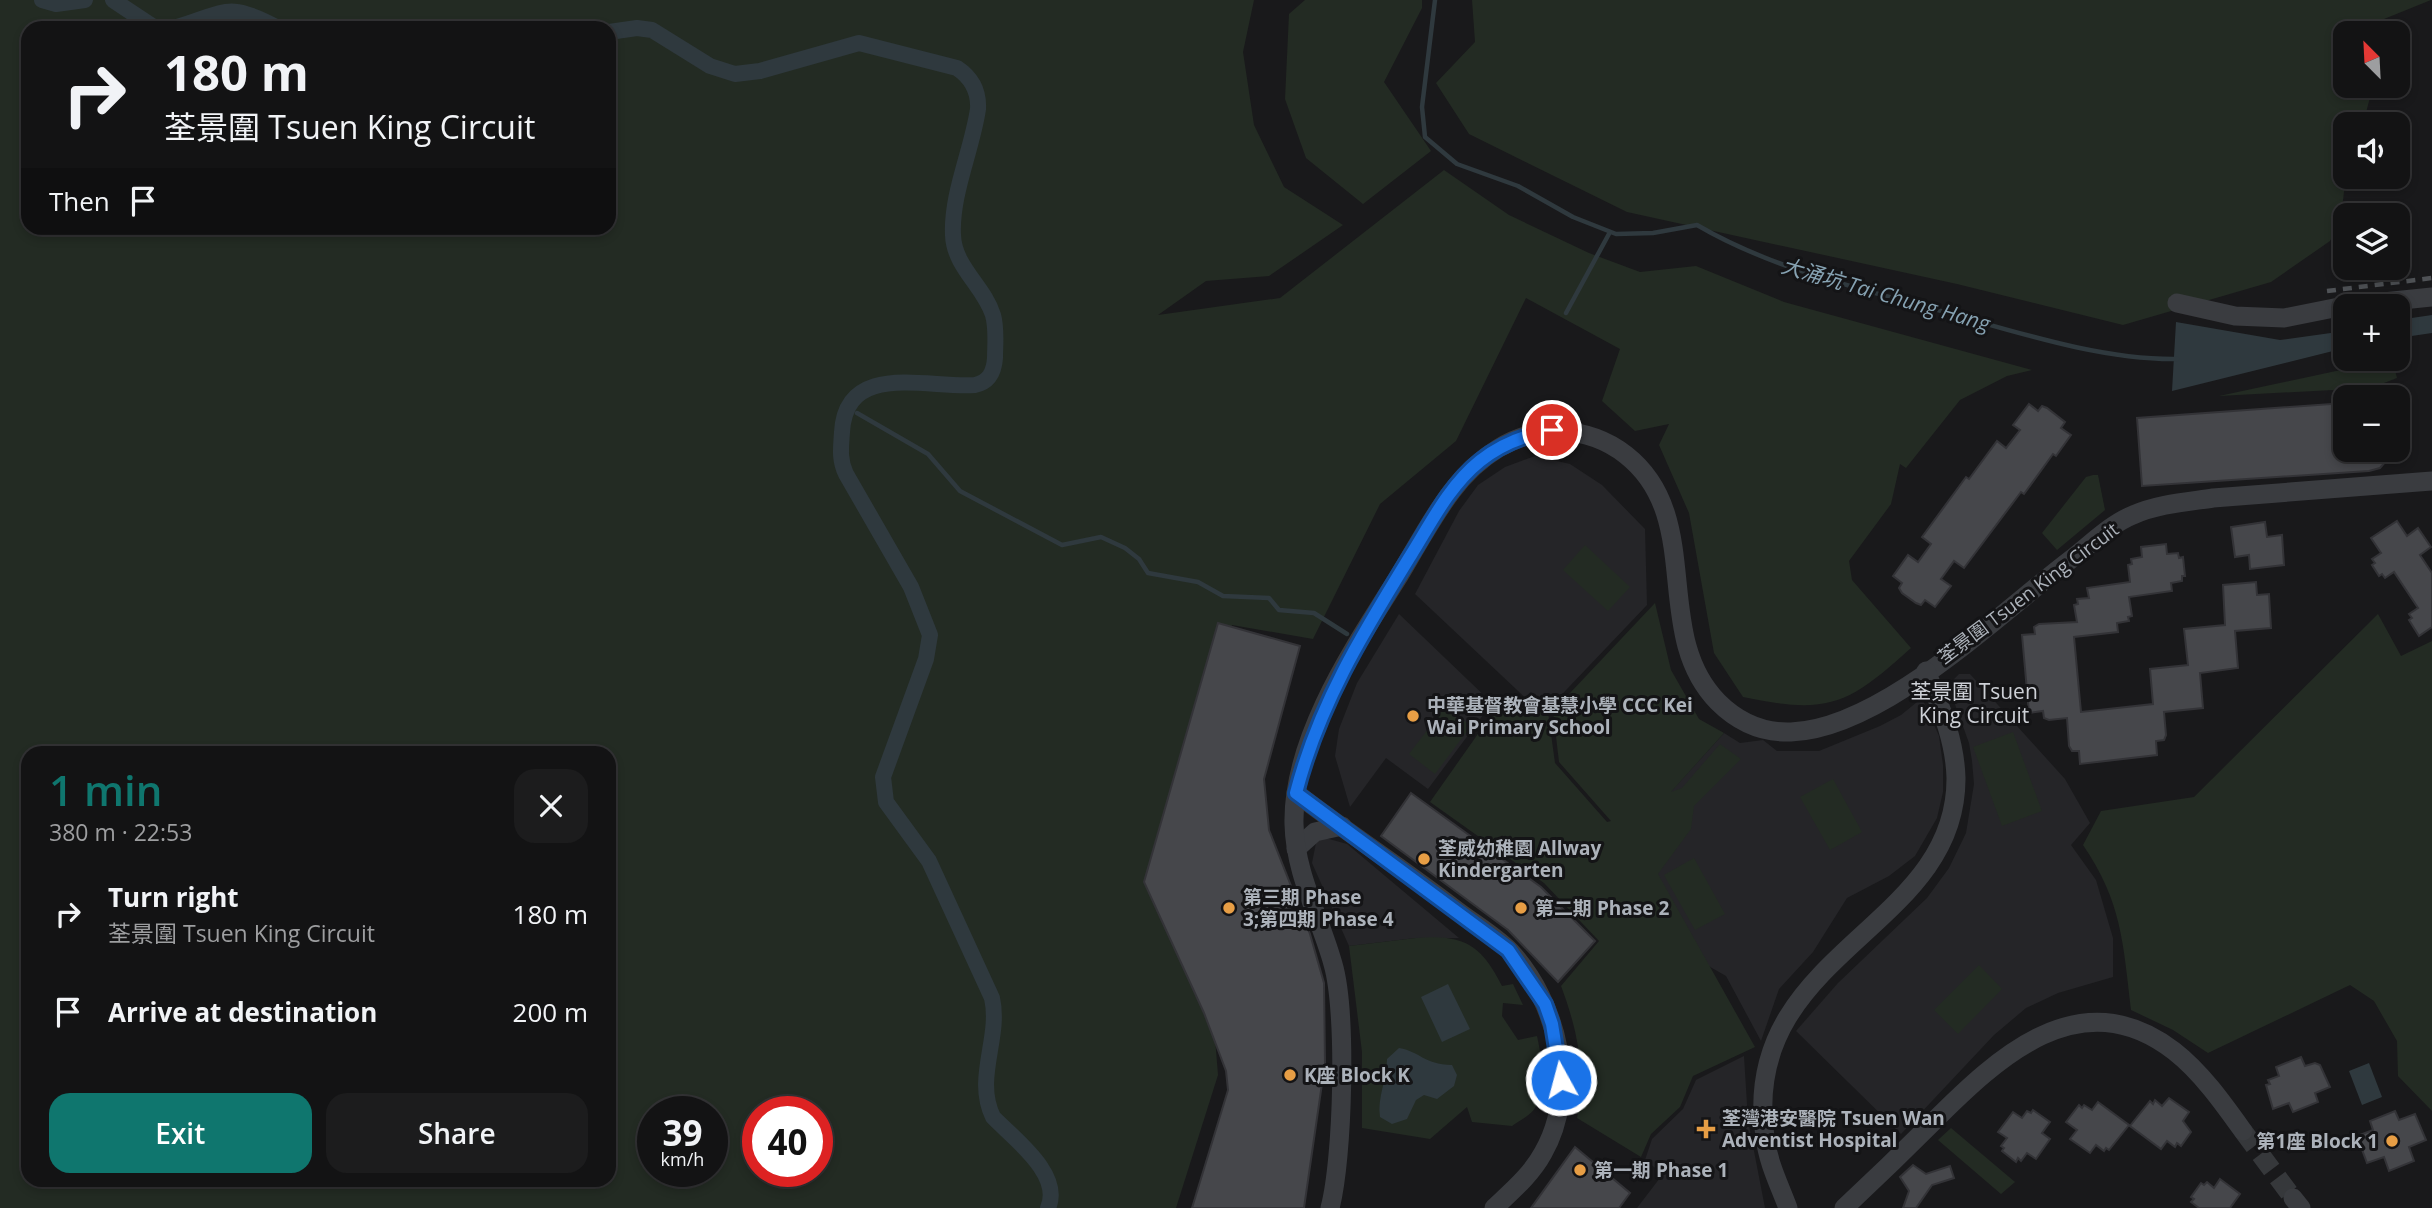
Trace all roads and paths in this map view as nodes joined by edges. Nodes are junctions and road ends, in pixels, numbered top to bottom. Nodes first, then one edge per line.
1 (2432, 296) edge
2 (2177, 303) dead end
3 (2432, 481) edge
4 (1926, 671) junction
5 (1296, 793) junction
6 (1342, 826) junction
7 (1296, 849) junction
8 (2243, 1131) tunnel mouth
9 (1789, 1207) edge
10 (1330, 1208) edge
11 (1493, 1208) edge
12 (1844, 1208) edge

1 - 2 street
3 - 4 street, 荃景圍 Tsuen King Circuit
4 - 5 street, 荃景圍 Tsuen King Circuit
4 - 9 street
5 - 6 street
5 - 7 street, 荃景圍 Tsuen King Circuit
6 - 7 street
6 - 11 street
7 - 10 street, 荃景圍 Tsuen King Circuit
8 - 12 street

